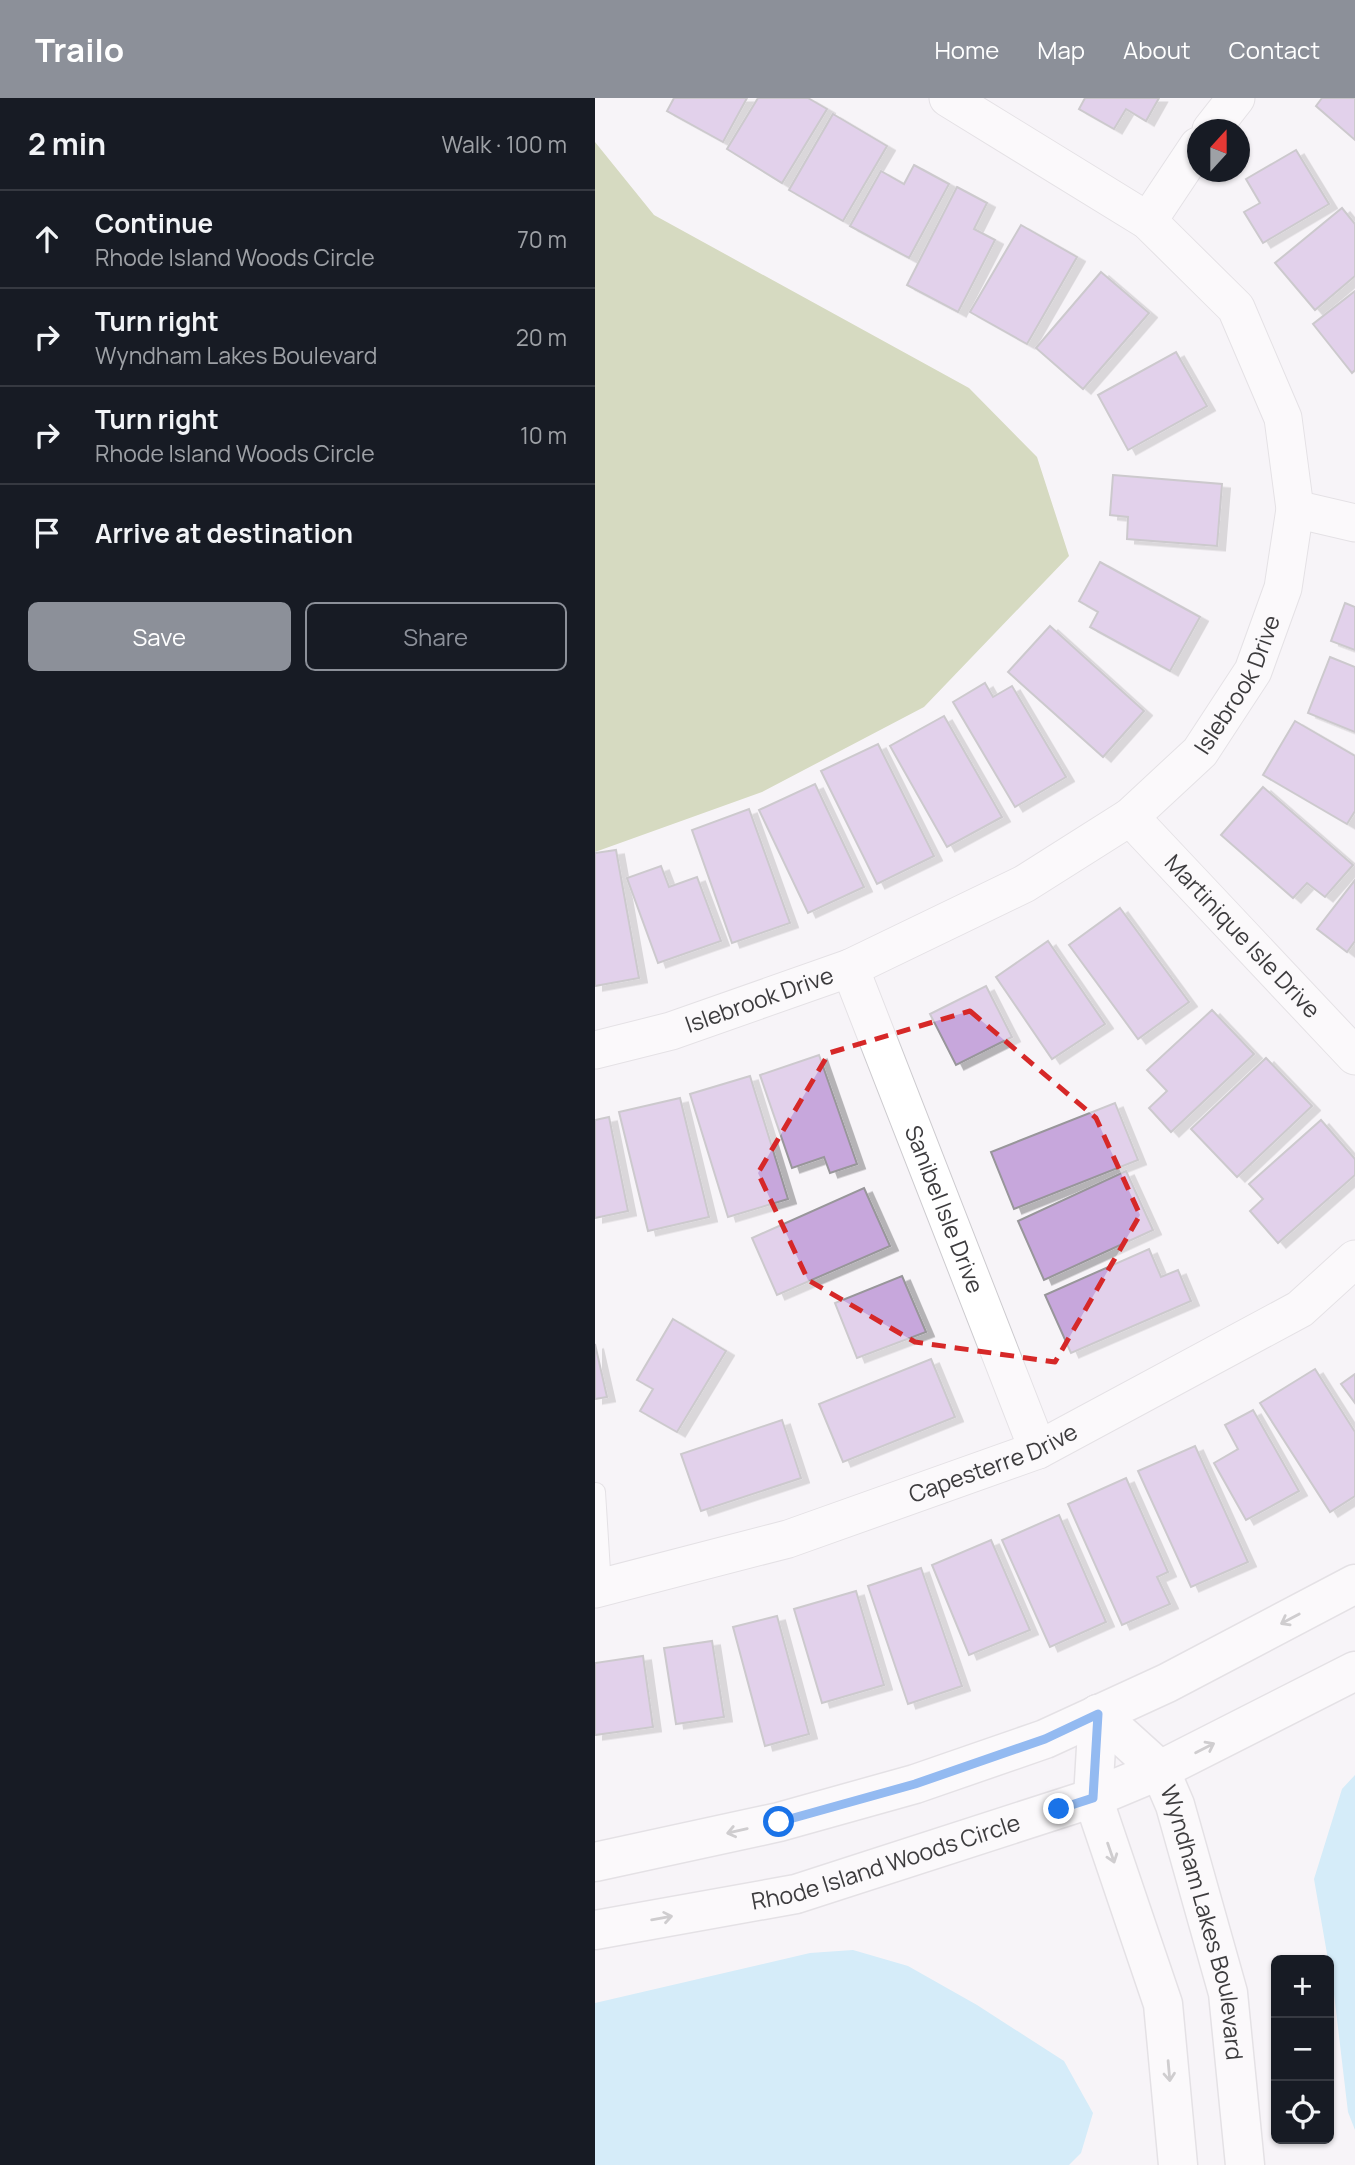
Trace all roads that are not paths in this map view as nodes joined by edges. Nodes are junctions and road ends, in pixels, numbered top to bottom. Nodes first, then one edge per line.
1 (948, 98) edge
2 (1236, 98) edge
3 (1220, 119) edge
4 (1187, 162) edge
5 (1148, 221) junction
6 (1295, 509) junction
7 (1355, 523) edge
8 (1130, 817) junction
9 (850, 968) junction
10 (595, 1050) edge
11 (1355, 1056) edge
12 (1355, 1259) edge
13 (1038, 1450) junction
14 (596, 1492) edge
15 (1355, 1584) edge
16 (598, 1588) edge
17 (1355, 1671) edge
18 (1098, 1714) junction
19 (1160, 1770) junction
20 (1093, 1798) junction
21 (595, 1862) edge
22 (595, 1930) edge
23 (1178, 2165) edge
24 (1245, 2165) edge

1 - 5 street, Islebrook Drive
2 - 3 street
4 - 5 street
5 - 6 street, Islebrook Drive
6 - 7 street
6 - 8 street, Islebrook Drive
8 - 9 street, Islebrook Drive
8 - 11 street, Martinique Isle Drive
9 - 10 street, Islebrook Drive
9 - 13 street, Sanibel Isle Drive
12 - 13 street, Capesterre Drive
13 - 16 street, Capesterre Drive
14 - 16 lane
15 -> 18 street
19 -> 17 street, Rhode Island Woods Circle
18 - 19 street, Wyndham Lakes Boulevard
18 - 20 street
18 -> 21 street
19 - 20 street, Rhode Island Woods Circle
19 - 24 street, Wyndham Lakes Boulevard
22 -> 20 street, Rhode Island Woods Circle
20 -> 23 street

